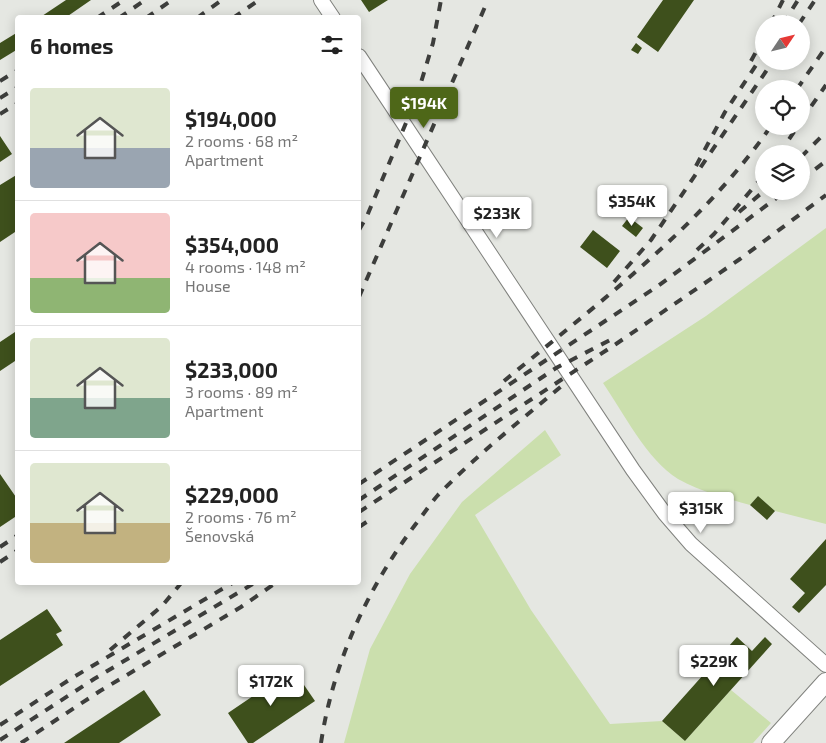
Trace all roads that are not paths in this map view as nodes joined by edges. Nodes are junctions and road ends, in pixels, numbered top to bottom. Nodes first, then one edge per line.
1 (321, 0) edge
2 (331, 15) edge
3 (361, 59) edge
4 (826, 665) edge
5 (826, 682) edge
6 (771, 743) edge

1 - 2 street
3 - 4 street
5 - 6 street

